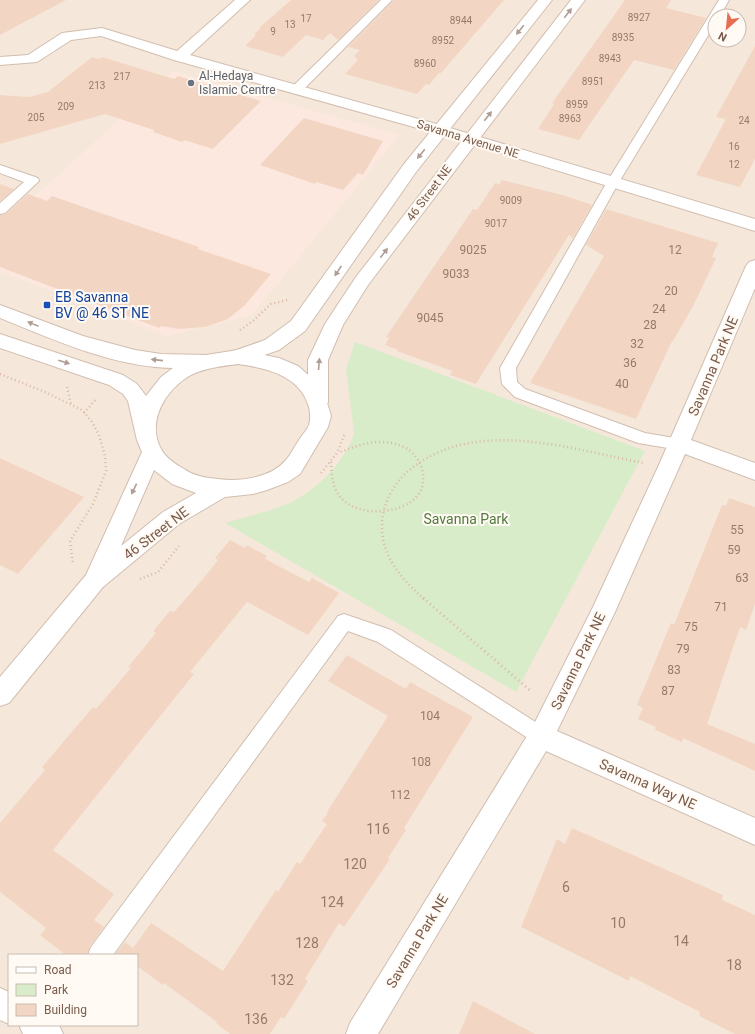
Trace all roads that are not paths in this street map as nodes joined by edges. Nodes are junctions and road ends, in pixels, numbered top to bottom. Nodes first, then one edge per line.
1 (243, 0) edge
2 (387, 0) edge
3 (545, 0) edge
4 (578, 0) edge
5 (724, 0) edge
6 (179, 57) junction
7 (0, 61) edge
8 (296, 90) junction
9 (440, 130) junction
10 (470, 139) junction
11 (0, 169) edge
12 (613, 182) junction
13 (0, 210) edge
14 (755, 225) edge
15 (755, 266) edge
16 (0, 311) edge
17 (0, 341) edge
18 (238, 357) junction
19 (210, 361) junction
20 (318, 402) junction
21 (144, 432) junction
22 (680, 444) junction
23 (151, 454) junction
24 (755, 472) edge
25 (220, 489) junction
26 (95, 580) junction
27 (0, 695) edge
28 (541, 736) junction
29 (755, 832) edge
30 (100, 954) edge
31 (361, 1034) edge

1 - 6 street
2 - 8 lane
3 -> 9 street
10 -> 4 street, 46 Street NE
5 - 12 lane
6 - 7 street, Savanna Avenue NE
6 - 8 street, Savanna Avenue NE
8 - 9 street, Savanna Avenue NE
9 - 10 street, Savanna Avenue NE
9 -> 18 street
10 - 12 street, Savanna Avenue NE
20 -> 10 street, 46 Street NE
11 - 13 lane
12 - 14 street, Savanna Avenue NE
12 - 22 lane
15 - 22 street, Savanna Park NE
19 -> 16 street
17 -> 21 street
18 - 19 street
18 - 20 street
19 - 21 street
20 - 25 street, 46 Street NE
21 - 23 street
22 - 24 street
22 - 28 street, Savanna Park NE
23 - 25 street
23 -> 26 street, 46 Street NE
25 - 26 street, 46 Street NE
26 - 27 street, 46 Street NE
28 - 29 street, Savanna Way NE
28 - 30 lane
28 - 31 street, Savanna Park NE

